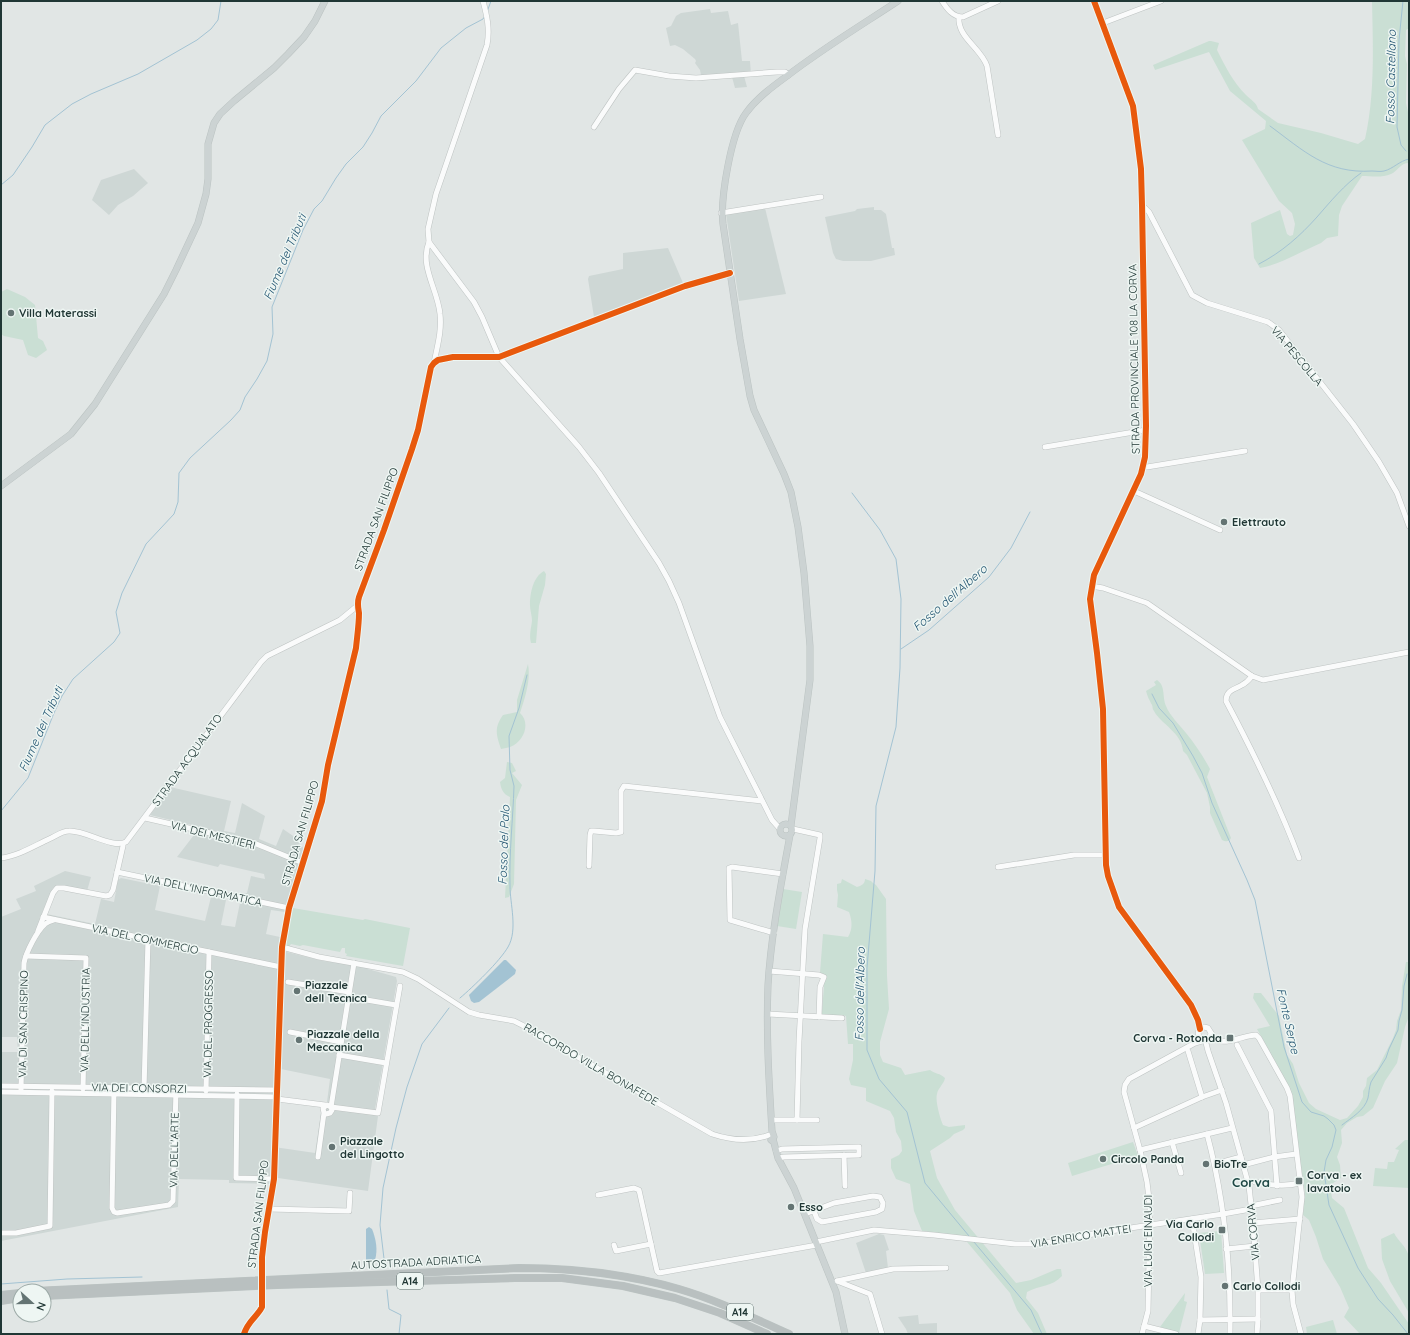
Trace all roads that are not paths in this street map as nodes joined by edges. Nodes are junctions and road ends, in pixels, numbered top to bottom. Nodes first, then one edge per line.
1 (325, 1) edge
2 (898, 1) edge
3 (942, 1) edge
4 (998, 1) edge
5 (1094, 1) edge
6 (1161, 1) edge
7 (484, 4) edge
8 (959, 17) junction
9 (1103, 23) junction
10 (789, 75) junction
11 (594, 127) dead end
12 (998, 135) dead end
13 (821, 197) dead end
14 (1142, 205) junction
15 (721, 212) junction
16 (429, 242) junction
17 (730, 273) junction
18 (499, 358) junction
19 (434, 363) junction
20 (1146, 430) junction
21 (1045, 447) dead end
22 (1246, 450) dead end
23 (1144, 467) junction
24 (1, 486) edge
25 (1134, 491) junction
26 (1409, 526) edge
27 (1220, 530) dead end
28 (1091, 586) junction
29 (357, 606) junction
30 (1409, 652) edge
31 (1252, 676) junction
32 (762, 801) junction
33 (145, 818) junction
34 (789, 829) junction
35 (123, 844) junction
36 (786, 850) junction
37 (1105, 855) junction
38 (1, 858) edge
39 (1299, 858) dead end
40 (303, 863) junction
41 (589, 866) dead end
42 (998, 867) dead end
43 (117, 872) junction
44 (783, 874) junction
45 (289, 908) junction
46 (44, 917) junction
47 (54, 920) junction
48 (45, 924) junction
49 (774, 933) junction
50 (36, 938) junction
51 (148, 939) junction
52 (282, 947) junction
53 (209, 952) junction
54 (26, 956) junction
55 (354, 963) junction
56 (281, 967) junction
57 (769, 971) junction
58 (802, 974) junction
59 (288, 982) dead end
60 (400, 986) dead end
61 (349, 995) junction
62 (396, 1005) junction
63 (768, 1014) junction
64 (800, 1015) junction
65 (819, 1017) junction
66 (842, 1018) dead end
67 (1202, 1028) junction
68 (290, 1032) dead end
69 (1211, 1034) junction
70 (1241, 1037) junction
71 (1204, 1039) junction
72 (341, 1042) junction
73 (1237, 1045) junction
74 (1188, 1051) dead end
75 (339, 1056) junction
76 (386, 1063) junction
77 (1, 1086) edge
78 (83, 1087) junction
79 (114, 1088) junction
80 (144, 1088) junction
81 (21, 1089) junction
82 (176, 1089) junction
83 (206, 1089) junction
84 (52, 1090) junction
85 (237, 1090) junction
86 (277, 1090) junction
87 (1222, 1090) junction
88 (1, 1092) edge
89 (83, 1093) junction
90 (114, 1094) junction
91 (144, 1094) junction
92 (175, 1095) junction
93 (206, 1096) junction
94 (237, 1096) junction
95 (1202, 1097) junction
96 (277, 1098) junction
97 (327, 1109) junction
98 (772, 1120) junction
99 (797, 1120) junction
100 (817, 1120) dead end
101 (1134, 1128) junction
102 (1232, 1128) junction
103 (1207, 1134) junction
104 (771, 1138) junction
105 (1172, 1142) junction
106 (819, 1148) junction
107 (1140, 1150) junction
108 (776, 1151) junction
109 (1296, 1154) junction
110 (819, 1156) junction
111 (844, 1156) junction
112 (318, 1157) dead end
113 (1241, 1157) junction
114 (1274, 1157) junction
115 (778, 1158) junction
116 (1215, 1164) junction
117 (1243, 1165) junction
118 (1181, 1174) dead end
119 (1247, 1178) junction
120 (274, 1179) junction
121 (1255, 1182) junction
122 (1300, 1183) junction
123 (845, 1186) dead end
124 (1249, 1186) junction
125 (1277, 1186) junction
126 (350, 1193) dead end
127 (598, 1195) dead end
128 (1280, 1200) dead end
129 (1251, 1208) junction
130 (269, 1209) junction
131 (814, 1211) junction
132 (805, 1214) junction
133 (1223, 1214) junction
134 (1192, 1219) junction
135 (1300, 1219) junction
136 (1253, 1223) junction
137 (1150, 1225) junction
138 (1, 1233) edge
139 (651, 1244) junction
140 (816, 1244) junction
141 (614, 1245) dead end
142 (1255, 1246) junction
143 (1226, 1249) junction
144 (946, 1268) dead end
145 (834, 1281) junction
146 (52, 1290) edge
147 (1258, 1290) junction
148 (1292, 1290) junction
149 (12, 1294) edge
150 (1, 1295) edge
151 (52, 1296) edge
152 (12, 1299) edge
153 (1, 1300) edge
154 (1258, 1319) junction
155 (1200, 1320) junction
156 (1231, 1320) junction
157 (1144, 1326) junction
158 (1160, 1332) edge
159 (244, 1334) edge
160 (767, 1334) edge
161 (789, 1334) edge
162 (845, 1334) edge
163 (882, 1334) edge
164 (1142, 1334) edge
165 (1176, 1334) edge
166 (1198, 1334) edge
167 (1230, 1334) edge
168 (1256, 1334) edge
169 (1301, 1334) edge

1 - 24 main road
2 - 10 main road
3 - 8 street
4 - 8 street
5 - 9 street, STRADA PROVINCIALE 108 LA CORVA
6 - 9 street
7 - 16 street, STRADA SAN FILIPPO
8 - 12 street
9 - 14 street, STRADA PROVINCIALE 108 LA CORVA
10 - 11 street
10 - 15 main road
13 - 15 street
14 - 20 street, STRADA PROVINCIALE 108 LA CORVA
14 - 26 street, VIA PESCOLLA
15 - 17 main road
16 - 18 street
16 - 19 street, STRADA SAN FILIPPO
17 - 18 street
17 - 34 main road
18 - 19 street
18 - 32 street
19 - 29 street, STRADA SAN FILIPPO
20 - 21 street
20 - 23 street, STRADA PROVINCIALE 108 LA CORVA
22 - 23 street
23 - 25 street, STRADA PROVINCIALE 108 LA CORVA
25 - 27 street
25 - 28 street, STRADA PROVINCIALE 108 LA CORVA
28 - 31 street
28 - 37 street, STRADA PROVINCIALE 108 LA CORVA
29 - 33 street, STRADA ACQUALATO
29 - 40 street, STRADA SAN FILIPPO
30 - 31 street
31 - 39 street
32 - 34 street
32 - 41 street
33 - 35 street, STRADA ACQUALATO
33 - 40 street, VIA DEI MESTIERI
34 - 36 main road
34 - 36 main road
34 - 58 street
35 - 38 street
35 - 43 street
36 - 44 main road
37 - 42 street
37 - 67 street, STRADA PROVINCIALE 108 LA CORVA
40 - 45 street, STRADA SAN FILIPPO
43 - 45 street, VIA DELL'INFORMATICA
43 - 46 street
44 - 49 main road
44 - 49 street
45 - 52 street, STRADA SAN FILIPPO
46 - 47 street, VIA DEL COMMERCIO
46 - 48 street
46 - 50 street
47 - 48 street
47 - 51 street, VIA DEL COMMERCIO
48 - 50 street
49 - 57 main road
50 - 54 street
51 - 53 street, VIA DEL COMMERCIO
51 - 80 street
52 - 55 street, RACCORDO VILLA BONAFEDE
52 - 56 street, STRADA SAN FILIPPO
53 - 56 street, VIA DEL COMMERCIO
53 - 83 street, VIA DEL PROGRESSO
54 - 78 street, VIA DELL'INDUSTRIA
54 - 81 street, VIA DI SAN CRISPINO
55 - 61 street
55 - 104 street, RACCORDO VILLA BONAFEDE
56 - 86 street, STRADA SAN FILIPPO
57 - 58 street
57 - 63 main road
58 - 64 street
58 - 65 street
59 - 61 street
60 - 62 street
61 - 62 street
61 - 72 street
62 - 76 street
63 - 64 street
63 - 98 main road
64 - 65 street
64 - 99 street
65 - 66 street
67 - 69 street
67 - 71 street
68 - 72 street
69 - 70 street
69 - 71 street
70 - 73 street
70 - 109 street
71 - 73 street
71 - 87 street, VIA CORVA
71 - 101 street, VIA LUIGI EINAUDI
72 - 75 street
73 - 114 street
74 - 95 street
75 - 76 street
75 - 97 street
76 - 97 street
77 - 81 street, VIA DEI CONSORZI
78 - 79 street, VIA DEI CONSORZI
78 - 84 street, VIA DEI CONSORZI
78 - 89 street, VIA DELL'INDUSTRIA
79 - 80 street, VIA DEI CONSORZI
79 - 90 street
80 - 82 street, VIA DEI CONSORZI
80 - 91 street
81 - 84 street, VIA DEI CONSORZI
81 - 88 street, VIA DEI CONSORZI
82 - 83 street, VIA DEI CONSORZI
82 - 92 street, VIA DELL'ARTE
83 - 85 street, VIA DEI CONSORZI
83 - 93 street, VIA DEL PROGRESSO
84 - 89 street, VIA DEI CONSORZI
84 - 138 street
85 - 86 street, VIA DEI CONSORZI
85 - 94 street
86 - 96 street, STRADA SAN FILIPPO
87 - 95 street
87 - 102 street, VIA CORVA
89 - 90 street, VIA DEI CONSORZI
90 - 91 street, VIA DEI CONSORZI
90 - 92 street, VIA DELL'ARTE
91 - 92 street, VIA DEI CONSORZI
92 - 93 street, VIA DEI CONSORZI
93 - 94 street, VIA DEI CONSORZI
94 - 96 street, VIA DEI CONSORZI
94 - 120 street
95 - 101 street
96 - 97 street, VIA DEI CONSORZI
96 - 120 street, STRADA SAN FILIPPO
97 - 112 street
98 - 99 street
98 - 104 main road
99 - 100 street
101 - 107 street, VIA LUIGI EINAUDI
102 - 103 street
102 - 113 street, VIA CORVA
103 - 105 street
103 - 116 street
104 - 108 main road
105 - 107 street
105 - 118 street
106 - 108 street
106 - 110 street
106 - 111 street
107 - 137 street, VIA LUIGI EINAUDI
108 - 115 main road
109 - 114 street
109 - 122 street
110 - 111 street
110 - 115 street
111 - 123 street
113 - 116 street
113 - 117 street, VIA CORVA
114 - 117 street
114 - 125 street
115 - 132 main road
116 - 133 street
117 - 119 street, VIA CORVA
119 - 121 street
119 - 124 street, VIA CORVA
120 - 130 street, STRADA SAN FILIPPO
121 - 124 street
121 - 125 street
122 - 125 street
122 - 135 street
124 - 129 street, VIA CORVA
126 - 130 street
127 - 139 street
128 - 129 street, VIA ENRICO MATTEI
129 - 133 street, VIA ENRICO MATTEI
129 - 136 street, VIA CORVA
130 - 159 street, STRADA SAN FILIPPO, bridge
131 - 131 street
131 - 132 street
132 - 140 main road
133 - 134 street, VIA ENRICO MATTEI
133 - 143 street
134 - 137 street, VIA ENRICO MATTEI
134 - 155 street
135 - 136 street
135 - 148 street
136 - 142 street, VIA CORVA
137 - 140 street, VIA ENRICO MATTEI
137 - 157 street, VIA LUIGI EINAUDI
139 - 140 street, VIA ENRICO MATTEI
139 - 141 street
140 - 145 main road
142 - 143 street
142 - 147 street, VIA CORVA
143 - 156 street
144 - 145 street
145 - 162 main road
145 - 163 street
146 - 161 highway, AUTOSTRADA ADRIATICA / A14
147 - 148 street
147 - 154 street, VIA CORVA
148 - 169 street
149 - 150 highway
151 - 160 highway, AUTOSTRADA ADRIATICA / A14
152 - 153 highway
154 - 156 street
154 - 168 street, VIA CORVA
155 - 156 street
155 - 166 street
156 - 167 street
157 - 158 street
157 - 164 street, VIA LUIGI EINAUDI
158 - 165 street

